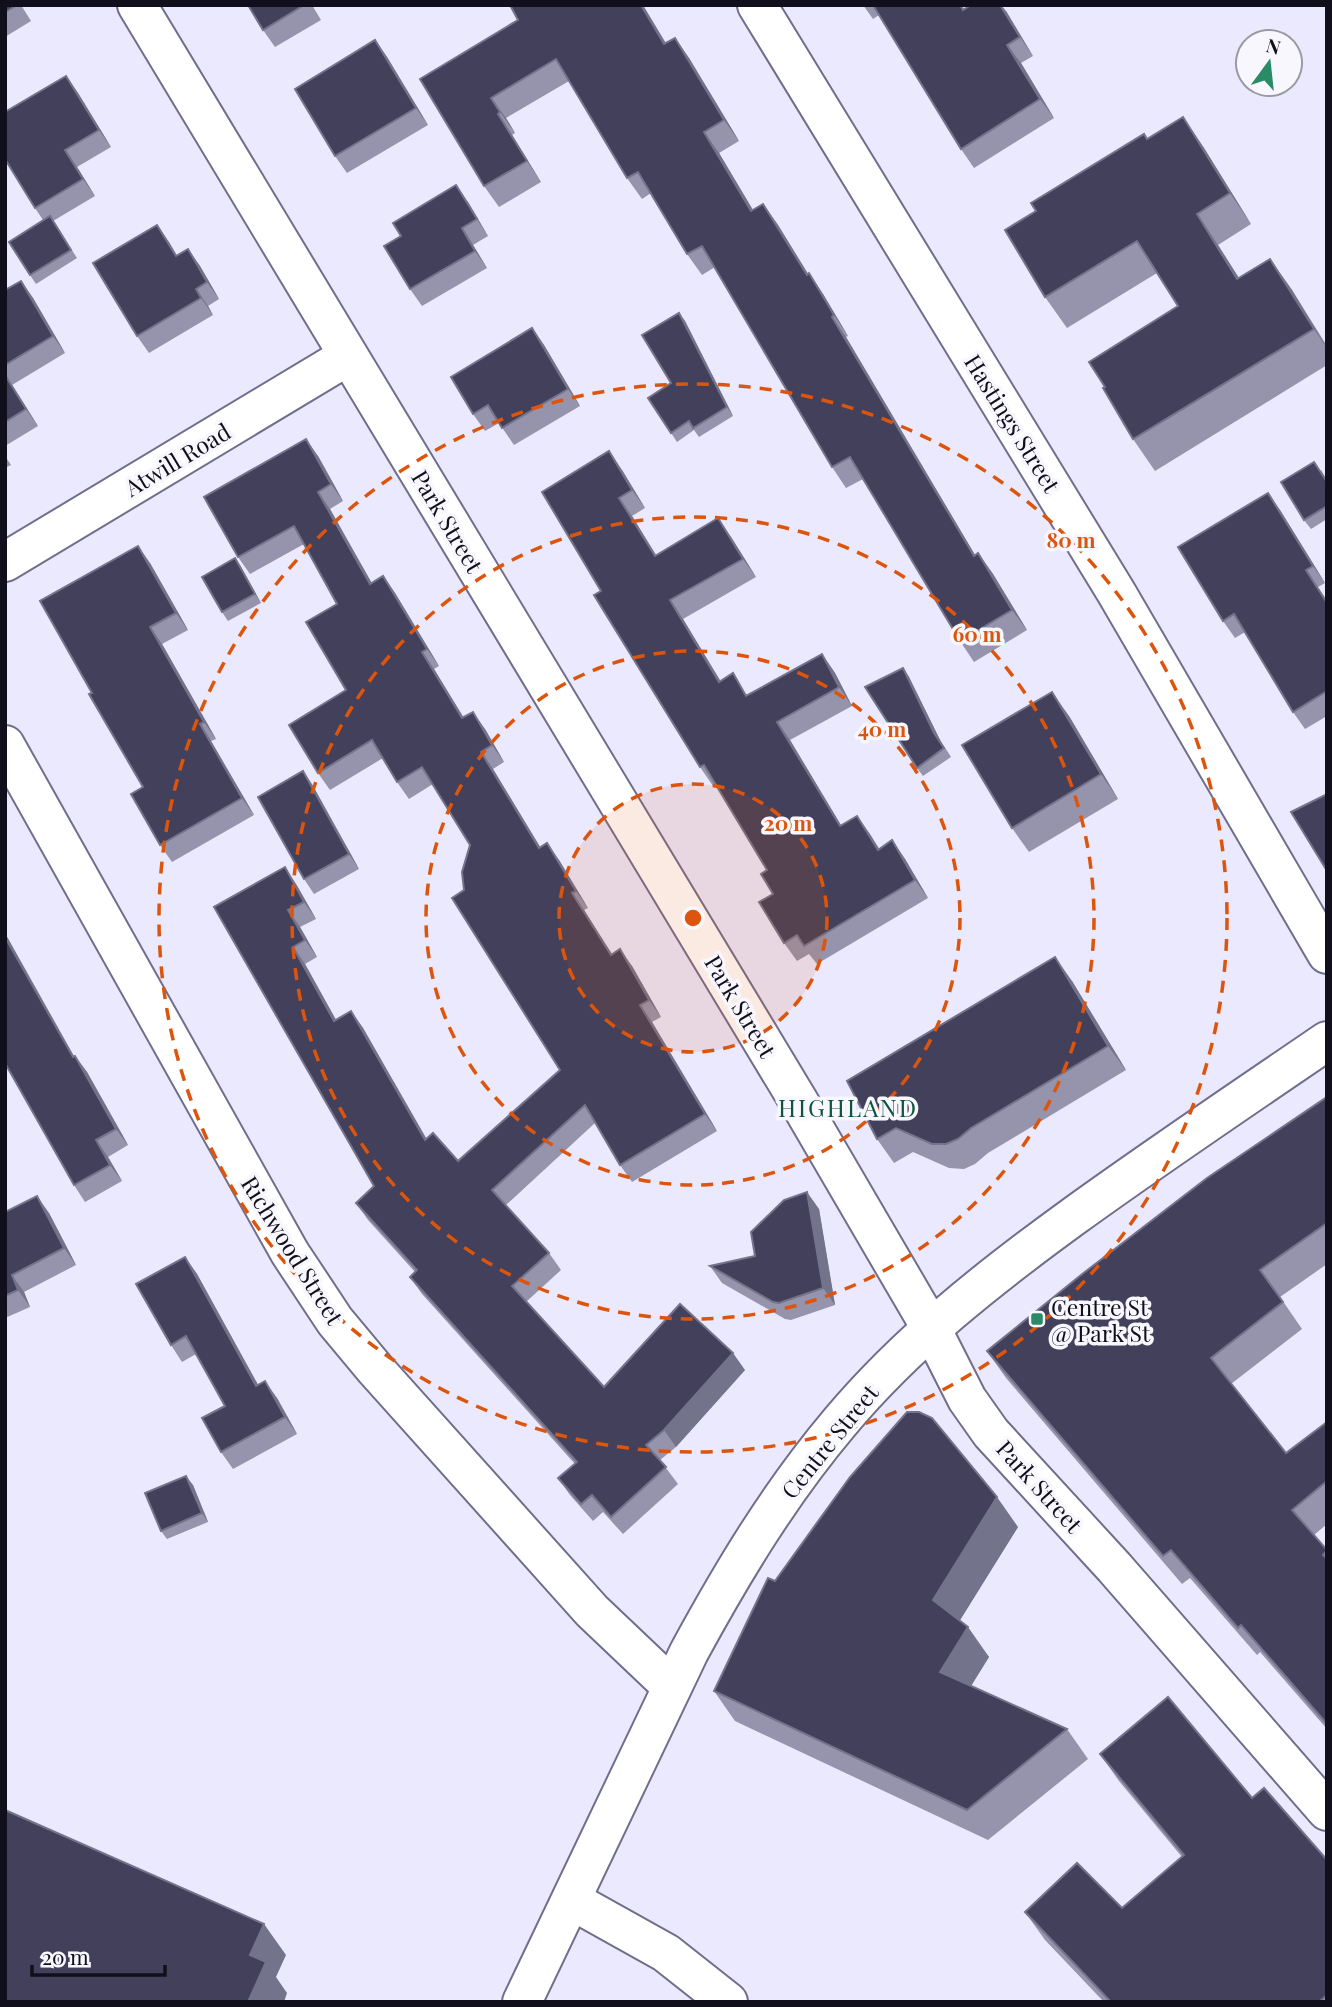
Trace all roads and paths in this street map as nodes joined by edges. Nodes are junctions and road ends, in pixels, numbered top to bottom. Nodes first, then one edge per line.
1 (137, 5) edge
2 (757, 5) edge
3 (348, 356) junction
4 (5, 562) edge
5 (5, 745) edge
6 (1327, 954) edge
7 (1327, 1041) edge
8 (931, 1328) junction
9 (672, 1687) junction
10 (1327, 1811) edge
11 (571, 1900) junction
12 (522, 2002) edge
13 (728, 2002) edge

1 - 3 street, Park Street
2 - 6 street, Hastings Street
3 - 4 street, Atwill Road
3 - 8 street, Park Street
5 - 9 street, Richwood Street
7 - 8 street, Centre Street
8 - 9 street, Centre Street
8 - 10 street, Park Street
9 - 11 street, Centre Street
11 - 12 street, Centre Street
11 - 13 street

